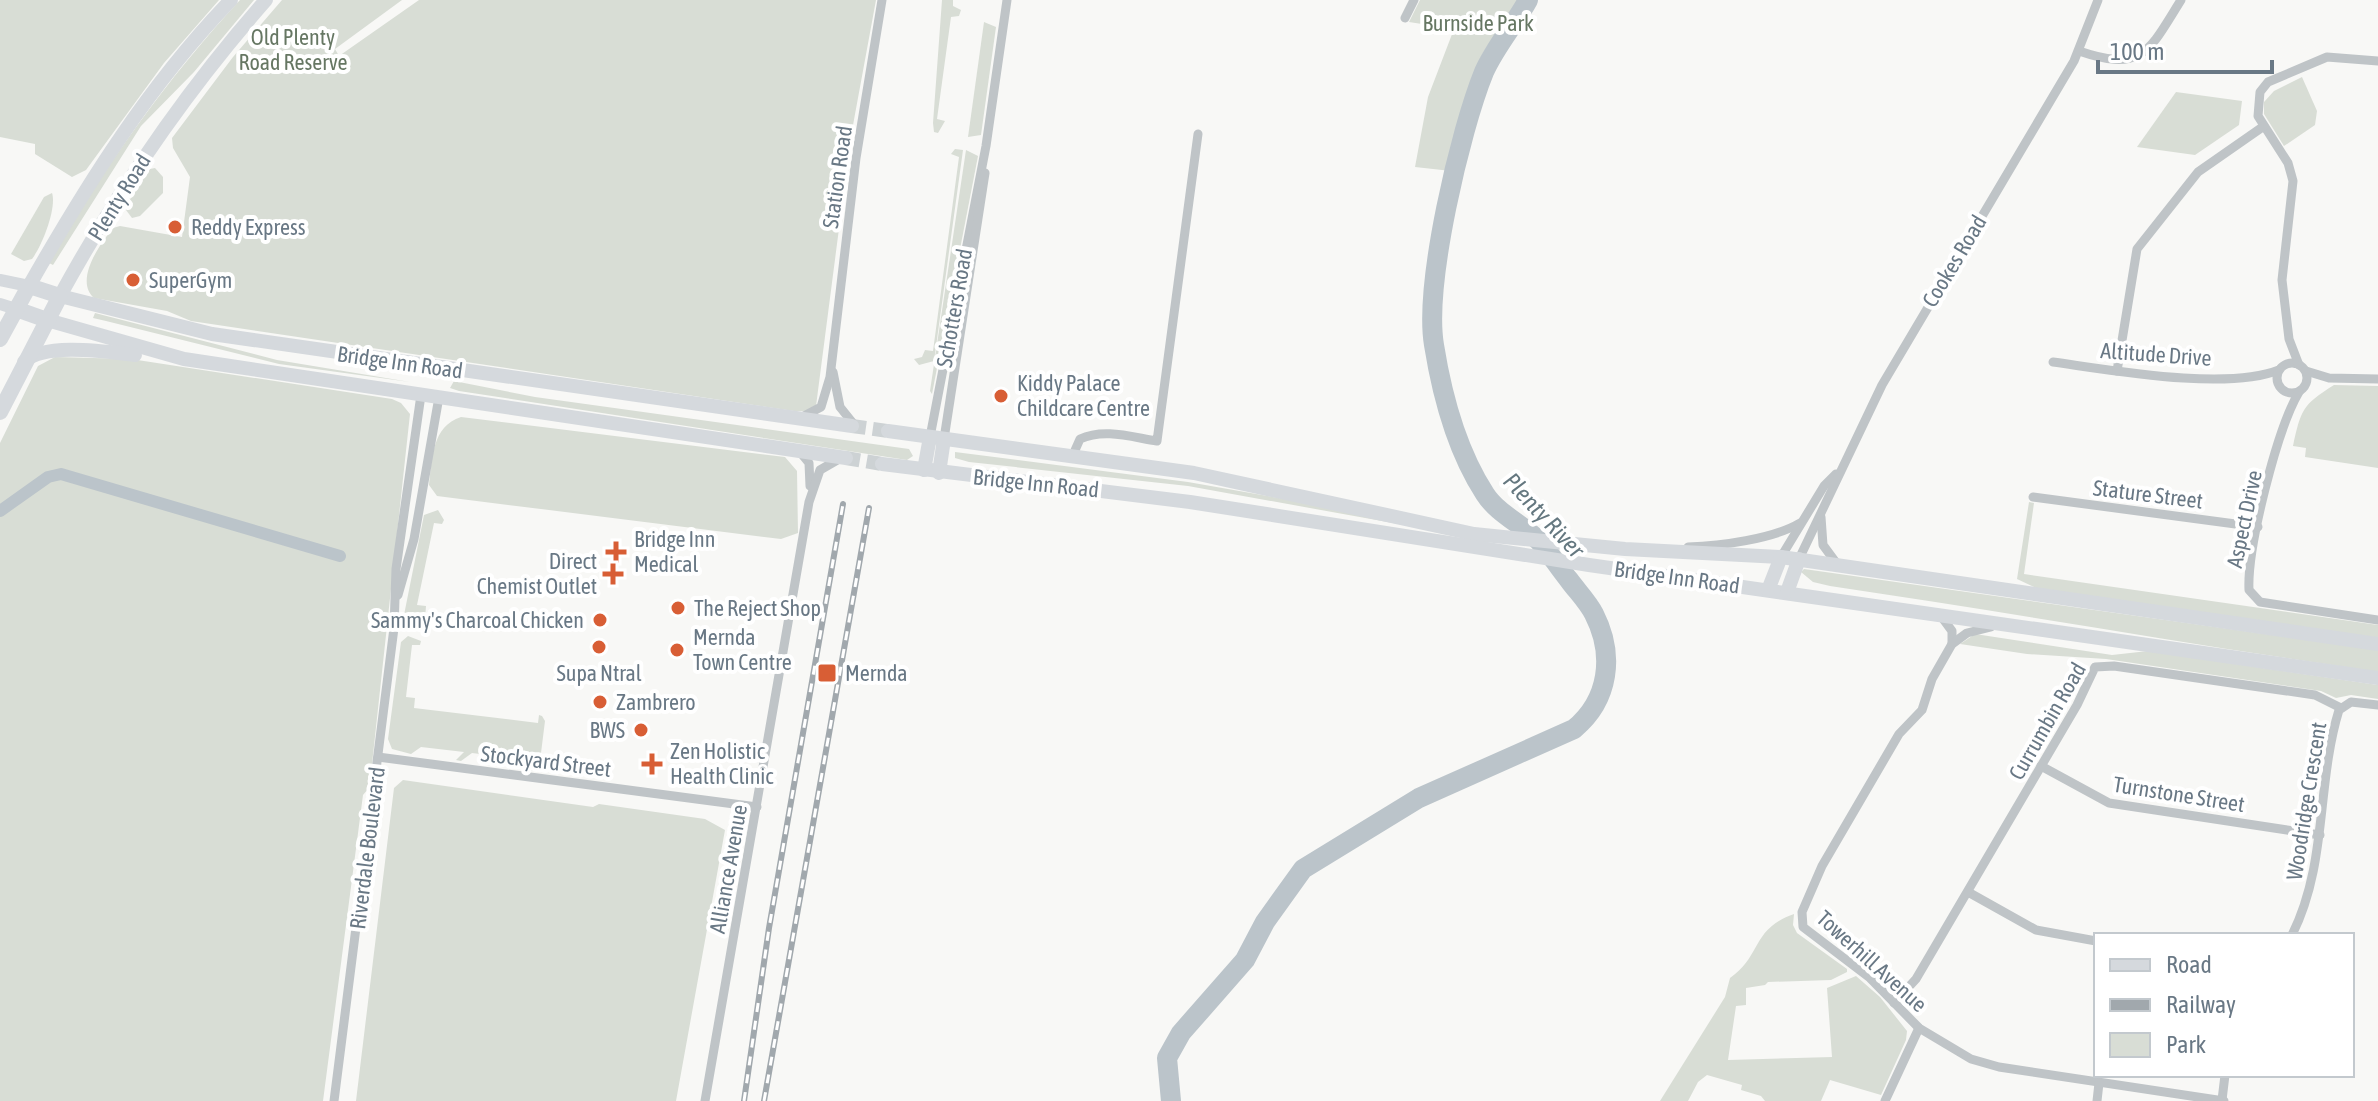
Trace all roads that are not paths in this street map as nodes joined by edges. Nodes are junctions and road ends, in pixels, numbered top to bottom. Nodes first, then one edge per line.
1 (231, 0) edge
2 (266, 0) edge
3 (882, 0) edge
4 (1007, 0) edge
5 (1414, 0) edge
6 (2098, 0) edge
7 (2181, 0) edge
8 (1405, 18) dead end
9 (2079, 51) junction
10 (2378, 61) edge
11 (2264, 126) junction
12 (1198, 134) dead end
13 (0, 280) edge
14 (29, 286) junction
15 (60, 296) junction
16 (8, 306) edge
17 (47, 320) junction
18 (0, 339) edge
19 (2289, 339) junction
20 (184, 359) junction
21 (833, 360) junction
22 (24, 362) junction
23 (2053, 362) dead end
24 (425, 366) junction
25 (443, 368) junction
26 (2281, 368) junction
27 (2302, 368) junction
28 (2117, 371) junction
29 (2256, 378) junction
30 (2329, 378) junction
31 (2378, 379) edge
32 (2281, 388) junction
33 (2302, 389) junction
34 (421, 395) junction
35 (439, 397) junction
36 (0, 412) edge
37 (2286, 416) junction
38 (789, 417) junction
39 (852, 424) joint
40 (888, 431) tunnel mouth
41 (937, 438) junction
42 (799, 450) junction
43 (1072, 457) junction
44 (846, 458) joint
45 (882, 464) tunnel mouth
46 (924, 470) junction
47 (939, 473) junction
48 (1836, 474) junction
49 (2033, 497) dead end
50 (406, 501) junction
51 (421, 502) junction
52 (809, 502) junction
53 (1822, 510) junction
54 (1800, 523) junction
55 (2258, 527) junction
56 (1625, 549) junction
57 (1781, 557) junction
58 (1799, 559) junction
59 (1837, 564) junction
60 (1768, 590) junction
61 (1787, 592) junction
62 (398, 595) junction
63 (1939, 614) junction
64 (2378, 620) edge
65 (2019, 626) junction
66 (1952, 644) junction
67 (2378, 644) edge
68 (2378, 678) edge
69 (2378, 705) edge
70 (2341, 708) junction
71 (378, 757) junction
72 (2041, 766) junction
73 (757, 807) junction
74 (2320, 835) junction
75 (1968, 892) junction
76 (2293, 933) edge
77 (2094, 941) edge
78 (1894, 1003) junction
79 (1919, 1028) junction
80 (2225, 1077) edge
81 (2099, 1083) junction
82 (334, 1101) edge
83 (705, 1101) edge
84 (1885, 1101) edge
85 (2097, 1101) edge
86 (2223, 1101) edge

1 - 14 main road, Plenty Road
2 - 15 main road, Plenty Road
3 - 21 street, Station Road
4 - 41 street, Schotters Road
5 - 8 street
6 - 9 street, Cookes Road
7 - 9 street
9 - 48 street, Cookes Road
10 - 11 street
11 - 19 street
11 - 28 street
12 - 43 street
13 - 14 main road, Bridge Inn Road
14 - 15 highway, Bridge Inn Road
14 - 16 highway, Plenty Road
15 - 17 highway, Plenty Road
15 - 24 main road, Bridge Inn Road
16 - 17 highway, Bridge Inn Road
16 - 18 highway, Plenty Road
17 - 20 main road, Bridge Inn Road
17 - 22 highway, Plenty Road
19 - 26 street, Aspect Drive
19 - 27 street
20 - 22 main road
20 - 34 main road, Bridge Inn Road
21 - 38 street, Station Road
21 - 39 street, Station Road
22 - 36 highway, Plenty Road
23 - 28 street, Altitude Drive
24 - 25 main road, Bridge Inn Road
24 - 34 main road, Riverdale Boulevard
25 - 35 main road, Riverdale Boulevard
25 - 38 main road, Bridge Inn Road
26 - 27 street, Altitude Drive
26 - 29 street, Altitude Drive
26 - 32 street, Aspect Drive
27 - 30 street
27 - 33 street
28 - 29 street, Altitude Drive
29 - 32 street, Altitude Drive
30 - 31 street
30 - 33 street
32 - 33 street, Altitude Drive
32 - 37 street, Aspect Drive
33 - 37 street, Aspect Drive
34 - 35 main road, Bridge Inn Road
34 - 50 street, Riverdale Boulevard
35 - 42 main road, Bridge Inn Road
35 - 51 street, Riverdale Boulevard
37 - 55 street, Aspect Drive
38 - 39 main road, Bridge Inn Road
40 - 41 main road, Bridge Inn Road
41 - 43 main road, Bridge Inn Road
41 - 46 main road, Schotters Road
41 - 47 main road, Schotters Road
42 - 44 main road, Bridge Inn Road
42 - 52 street, Alliance Avenue
43 - 56 main road, Bridge Inn Road
44 - 52 street, Alliance Avenue
45 - 46 main road, Bridge Inn Road
46 - 47 main road, Bridge Inn Road
47 - 60 main road, Bridge Inn Road
48 - 53 street, Cookes Road
48 - 54 street, Cookes Road
49 - 55 street, Stature Street
50 - 51 street
50 - 62 street, Riverdale Boulevard
51 - 62 street, Riverdale Boulevard
52 - 73 street, Alliance Avenue
53 - 58 street, Cookes Road
53 - 59 street, Cookes Road
54 - 56 street
54 - 57 street, Cookes Road
55 - 64 street, Aspect Drive
56 - 57 main road, Bridge Inn Road
57 - 58 main road, Bridge Inn Road
57 - 60 main road, Cookes Road
58 - 59 main road, Bridge Inn Road
58 - 61 main road, Cookes Road
59 - 67 main road, Bridge Inn Road
60 - 61 main road, Bridge Inn Road
61 - 63 main road, Bridge Inn Road
62 - 71 street, Riverdale Boulevard
63 - 65 main road, Bridge Inn Road
63 - 66 street
65 - 66 street
65 - 68 main road, Bridge Inn Road
66 - 78 street, Towerhill Avenue
69 - 70 street, Woodridge Crescent
70 - 72 street, Currumbin Road
70 - 74 street, Woodridge Crescent
71 - 73 street, Stockyard Street
71 - 82 street, Riverdale Boulevard
72 - 74 street, Turnstone Street
72 - 75 street, Currumbin Road
73 - 83 street, Alliance Avenue
74 - 76 street, Woodridge Crescent
75 - 77 street
75 - 78 street, Currumbin Road
78 - 79 street, Towerhill Avenue
79 - 81 street, Towerhill Avenue
79 - 84 street
80 - 86 street
81 - 85 street
81 - 86 street, Towerhill Avenue

